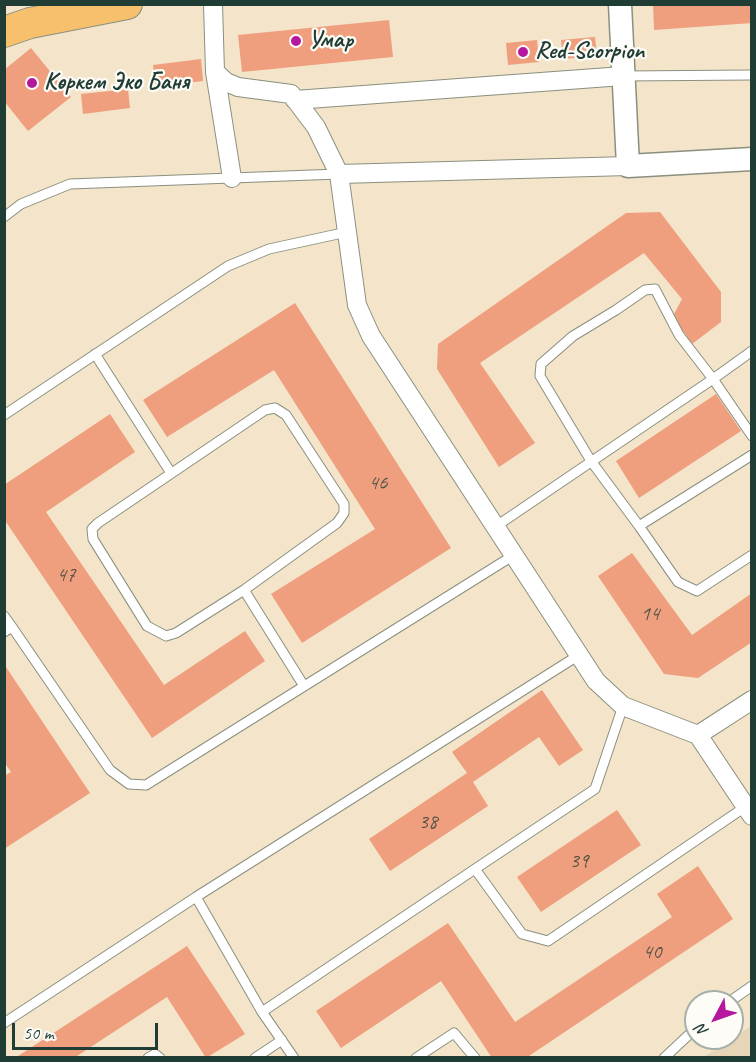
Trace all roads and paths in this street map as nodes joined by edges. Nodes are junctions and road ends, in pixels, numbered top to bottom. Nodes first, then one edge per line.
1 (126, 4) edge
2 (213, 4) edge
3 (620, 4) edge
4 (4, 32) edge
5 (216, 72) junction
6 (752, 75) edge
7 (623, 76) junction
8 (295, 100) junction
9 (752, 159) edge
10 (628, 166) junction
11 (339, 174) junction
12 (232, 178) junction
13 (4, 216) edge
14 (347, 232) junction
15 (752, 351) edge
16 (95, 354) junction
17 (713, 379) junction
18 (4, 415) edge
19 (752, 436) edge
20 (752, 455) edge
21 (591, 461) junction
22 (171, 473) junction
23 (639, 526) junction
24 (495, 527) junction
25 (514, 555) junction
26 (752, 555) edge
27 (244, 590) junction
28 (4, 616) edge
29 (8, 629) edge
30 (579, 655) junction
31 (304, 686) junction
32 (752, 700) edge
33 (623, 706) junction
34 (698, 735) junction
35 (748, 812) edge
36 (475, 869) junction
37 (196, 897) junction
38 (262, 1012) junction
39 (4, 1023) edge
40 (684, 1039) edge
41 (282, 1040) junction
42 (148, 1058) edge
43 (160, 1058) edge
44 (255, 1058) edge
45 (294, 1058) edge
46 (416, 1058) edge
47 (475, 1058) edge
48 (664, 1058) edge

1 - 4 highway
2 - 5 street
3 - 7 street
5 - 8 street
5 - 12 street
6 - 7 lane
7 - 8 street
7 - 10 street
8 - 11 street
9 - 10 street
10 - 11 street
11 - 12 lane
11 - 14 street
12 - 13 lane
14 - 16 lane
14 - 24 street
15 - 17 lane
16 - 18 lane
16 - 22 lane
17 - 19 lane
17 - 21 lane
17 - 21 lane
20 - 23 lane
21 - 23 lane
21 - 24 lane
22 - 27 lane
22 - 27 lane
23 - 26 lane
24 - 25 street
25 - 30 street
25 - 31 lane
27 - 31 lane
28 - 29 lane
29 - 31 lane
30 - 33 street
30 - 37 lane
32 - 34 street
33 - 34 street
33 - 36 lane
34 - 35 street
35 - 36 lane
36 - 38 lane
37 - 38 lane
37 - 39 lane
38 - 41 lane
40 - 48 lane
41 - 44 lane
41 - 45 lane
42 - 43 lane
46 - 47 lane

